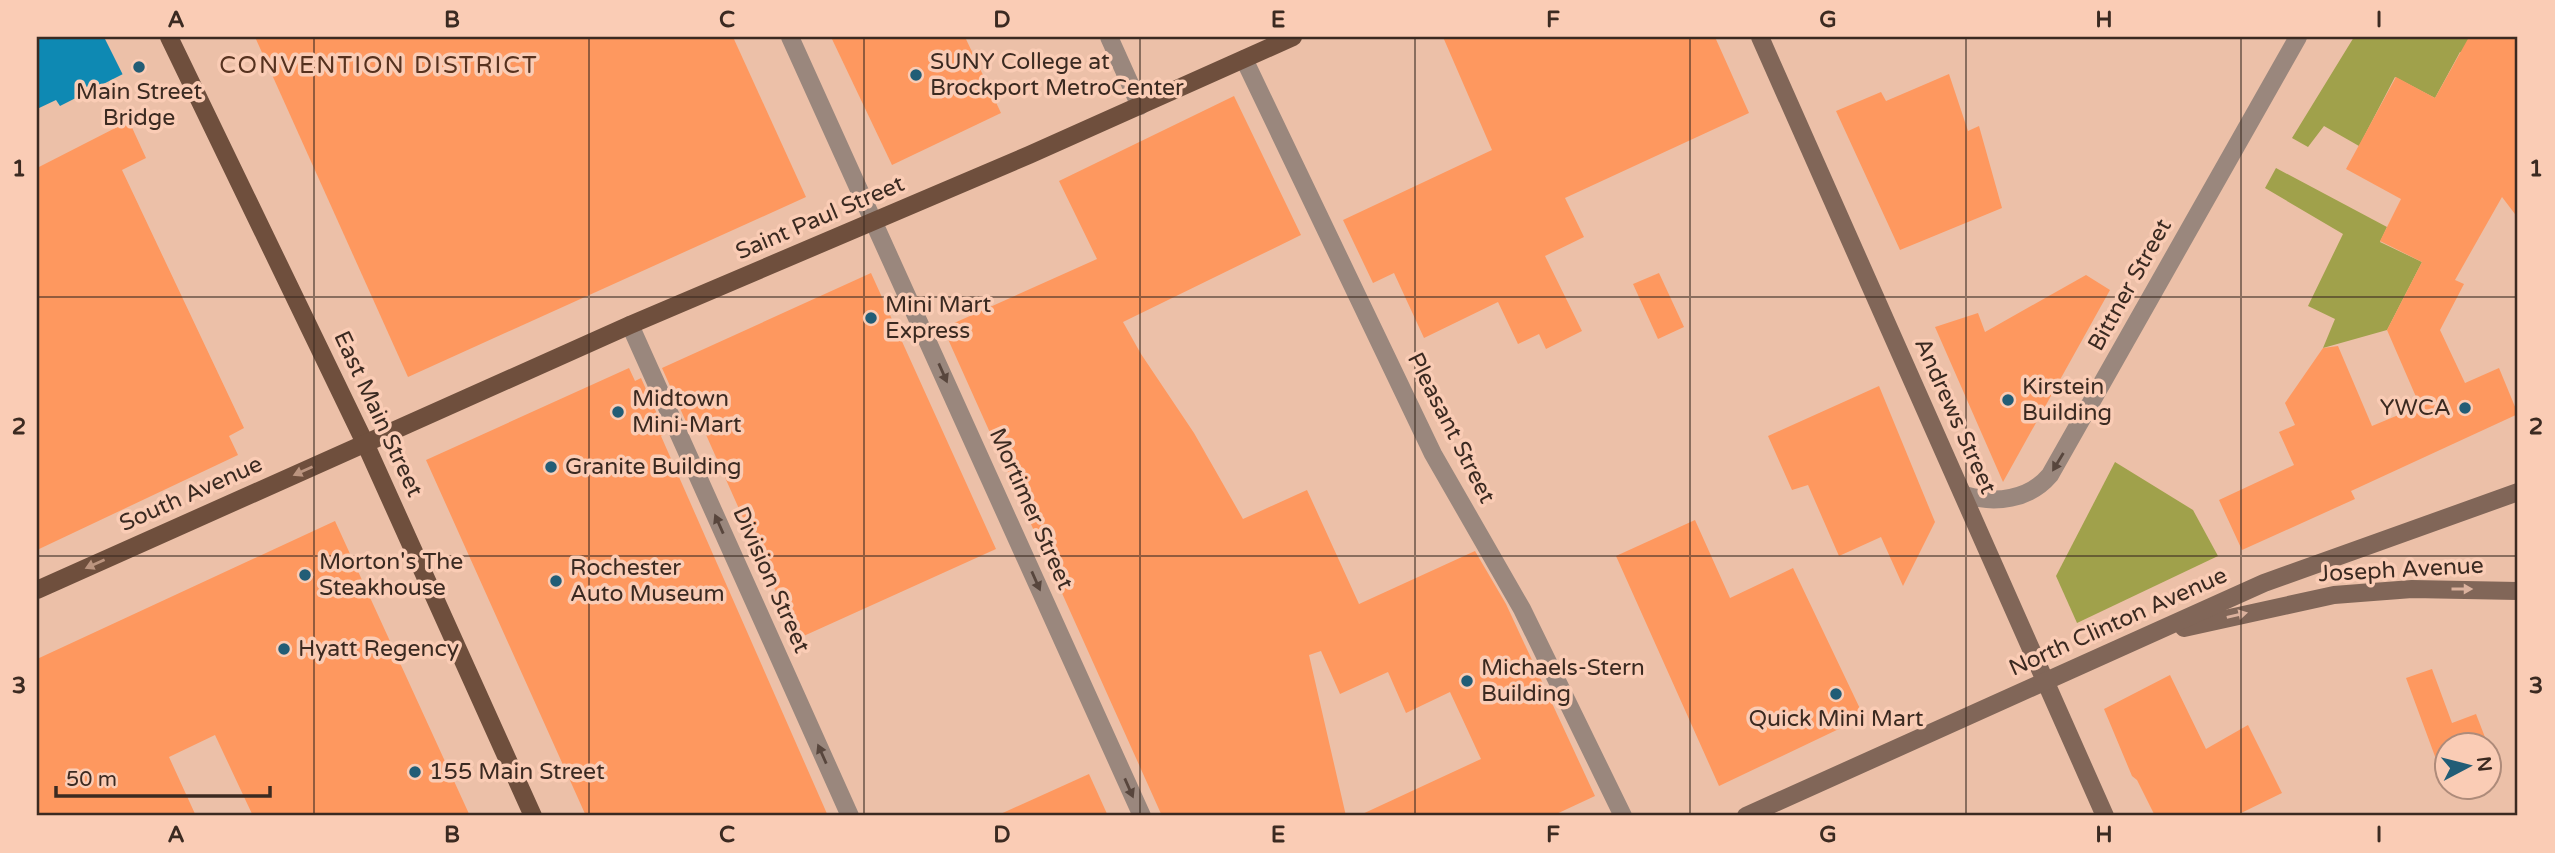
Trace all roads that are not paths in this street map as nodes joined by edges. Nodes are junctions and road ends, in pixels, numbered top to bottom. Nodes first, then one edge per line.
1 (169, 37) edge
2 (790, 37) edge
3 (1109, 37) edge
4 (1293, 37) edge
5 (1760, 37) edge
6 (2298, 37) edge
7 (1244, 59) junction
8 (1140, 106) junction
9 (875, 222) junction
10 (630, 325) junction
11 (365, 443) junction
12 (2518, 492) edge
13 (1965, 495) junction
14 (37, 590) edge
15 (2518, 591) edge
16 (2123, 645) junction
17 (2045, 681) junction
18 (533, 816) edge
19 (850, 816) edge
20 (1142, 816) edge
21 (1623, 816) edge
22 (1746, 816) edge
23 (2105, 816) edge

1 - 11 main road, East Main Street
2 - 9 street, Mortimer Street
3 - 8 street
4 - 7 main road, Saint Paul Street
5 - 13 main road, Andrews Street
6 -> 13 street, Bittner Street
7 - 8 main road, Saint Paul Street
7 - 21 street, Pleasant Street
8 - 9 main road, Saint Paul Street
9 - 10 main road, Saint Paul Street
9 -> 20 street, Mortimer Street
10 - 11 main road, Saint Paul Street
19 -> 10 street, Division Street
11 -> 14 main road, South Avenue
11 - 18 main road, East Main Street
12 - 16 main road, North Clinton Avenue
13 - 17 main road, Andrews Street
16 -> 15 main road, Joseph Avenue
16 - 17 main road, North Clinton Avenue
17 - 22 main road, North Clinton Avenue
17 - 23 main road, Andrews Street

